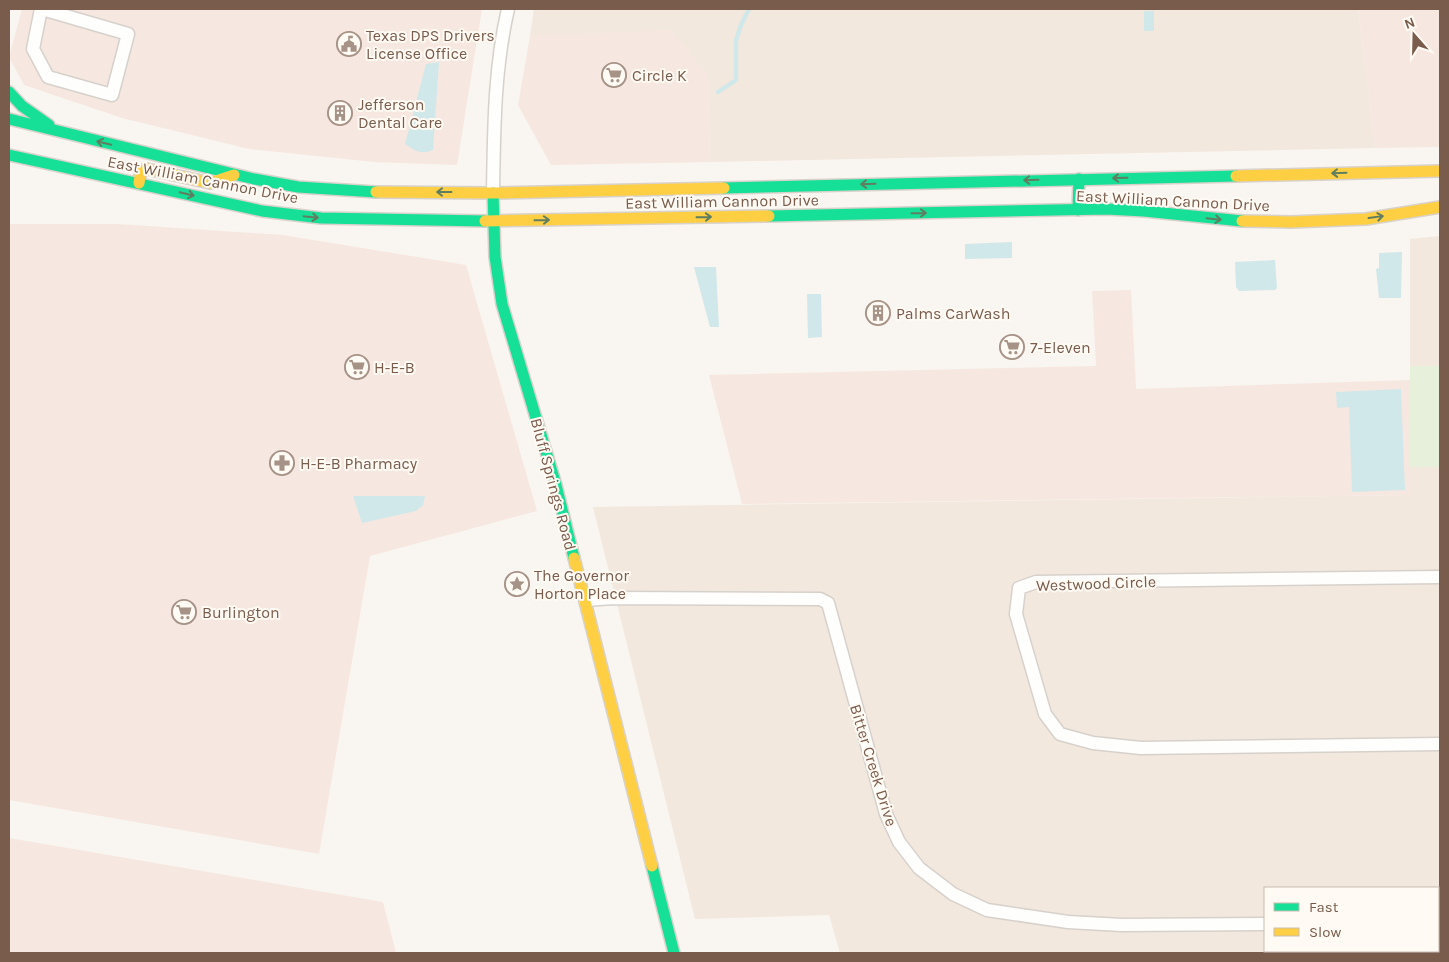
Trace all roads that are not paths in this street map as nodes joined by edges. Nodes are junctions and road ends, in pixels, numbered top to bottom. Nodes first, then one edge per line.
1 (42, 9) edge
2 (508, 9) edge
3 (9, 92) edge
4 (9, 119) edge
5 (57, 131) junction
6 (9, 155) edge
7 (42, 163) junction
8 (11, 168) dead end
9 (1440, 170) edge
10 (234, 174) junction
11 (1080, 179) junction
12 (139, 183) junction
13 (493, 192) junction
14 (1440, 207) edge
15 (1078, 210) junction
16 (493, 221) junction
17 (1440, 577) edge
18 (585, 600) junction
19 (1440, 744) edge
20 (1264, 924) edge
21 (674, 953) edge

1 - 1 street
2 - 13 street, Bluff Springs Road
3 - 5 main road
4 - 5 main road, East William Cannon Drive
10 -> 5 main road, East William Cannon Drive
6 - 7 main road, East William Cannon Drive
7 - 8 main road
7 - 12 main road, East William Cannon Drive
9 -> 11 main road, East William Cannon Drive
10 - 12 main road
13 -> 10 main road, East William Cannon Drive
11 -> 13 main road, East William Cannon Drive
11 - 15 main road
12 -> 16 main road, East William Cannon Drive
13 - 16 main road, Bluff Springs Road
15 -> 14 main road, East William Cannon Drive
16 -> 15 main road, East William Cannon Drive
16 - 18 main road, Bluff Springs Road
17 - 19 street, Westwood Circle
18 - 20 street, Bitter Creek Drive
18 - 21 main road, Bluff Springs Road

